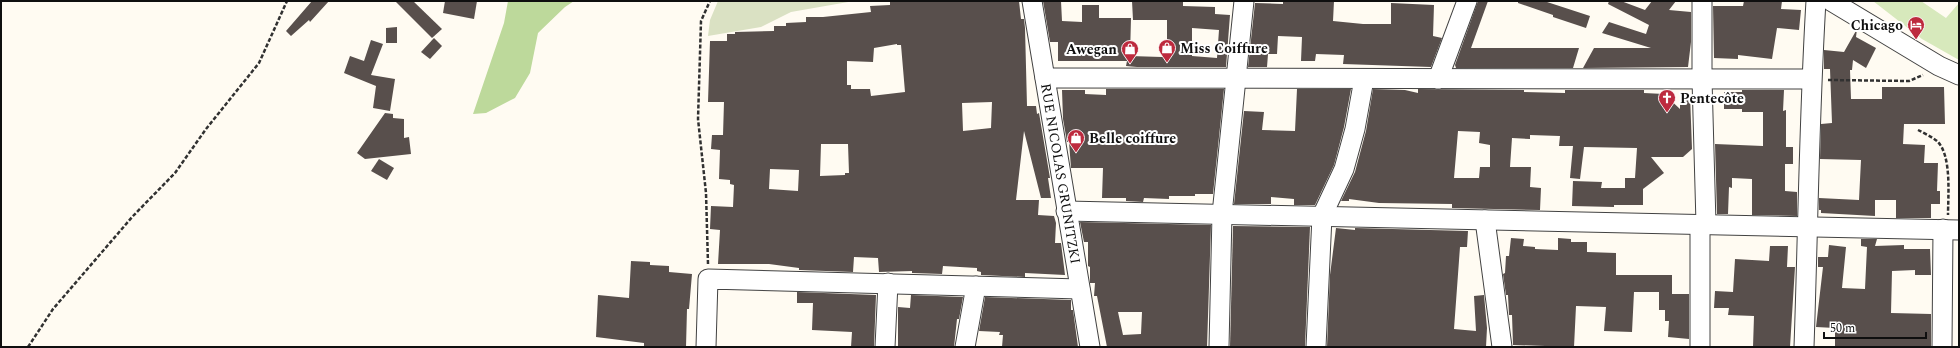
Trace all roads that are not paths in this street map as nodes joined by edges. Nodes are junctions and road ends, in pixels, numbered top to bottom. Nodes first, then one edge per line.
1 (1032, 1) edge
2 (1244, 1) edge
3 (1467, 1) edge
4 (1702, 1) edge
5 (1816, 1) edge
6 (1831, 1) edge
7 (1959, 75) edge
8 (1045, 78) junction
9 (1236, 79) junction
10 (1364, 79) junction
11 (1438, 79) junction
12 (1702, 79) junction
13 (1811, 80) junction
14 (1066, 211) junction
15 (1222, 214) junction
16 (1322, 216) junction
17 (1486, 220) junction
18 (1703, 224) junction
19 (1809, 227) junction
20 (1950, 230) edge
21 (888, 284) junction
22 (976, 286) junction
23 (1080, 289) junction
24 (706, 347) edge
25 (884, 347) edge
26 (965, 347) edge
27 (1090, 347) edge
28 (1219, 347) edge
29 (1316, 347) edge
30 (1502, 347) edge
31 (1700, 347) edge
32 (1804, 347) edge
33 (1942, 347) edge

1 - 8 street, RUE NICOLAS GRUNITZKI
2 - 9 street
3 - 11 street
4 - 12 street
5 - 13 street
6 - 7 street
8 - 9 street
8 - 14 street, RUE NICOLAS GRUNITZKI
9 - 10 street
9 - 15 street
10 - 11 street
10 - 16 street
11 - 12 street
12 - 13 street
12 - 18 street
13 - 19 street
14 - 15 street
14 - 23 street, RUE NICOLAS GRUNITZKI
15 - 16 street
15 - 28 street
16 - 17 street
16 - 29 street
17 - 18 street
17 - 30 street
18 - 19 street
18 - 31 street
19 - 20 street
19 - 32 street
20 - 33 street
21 - 22 street
21 - 24 street
21 - 25 street
22 - 23 street
22 - 26 street
23 - 27 street, RUE NICOLAS GRUNITZKI

